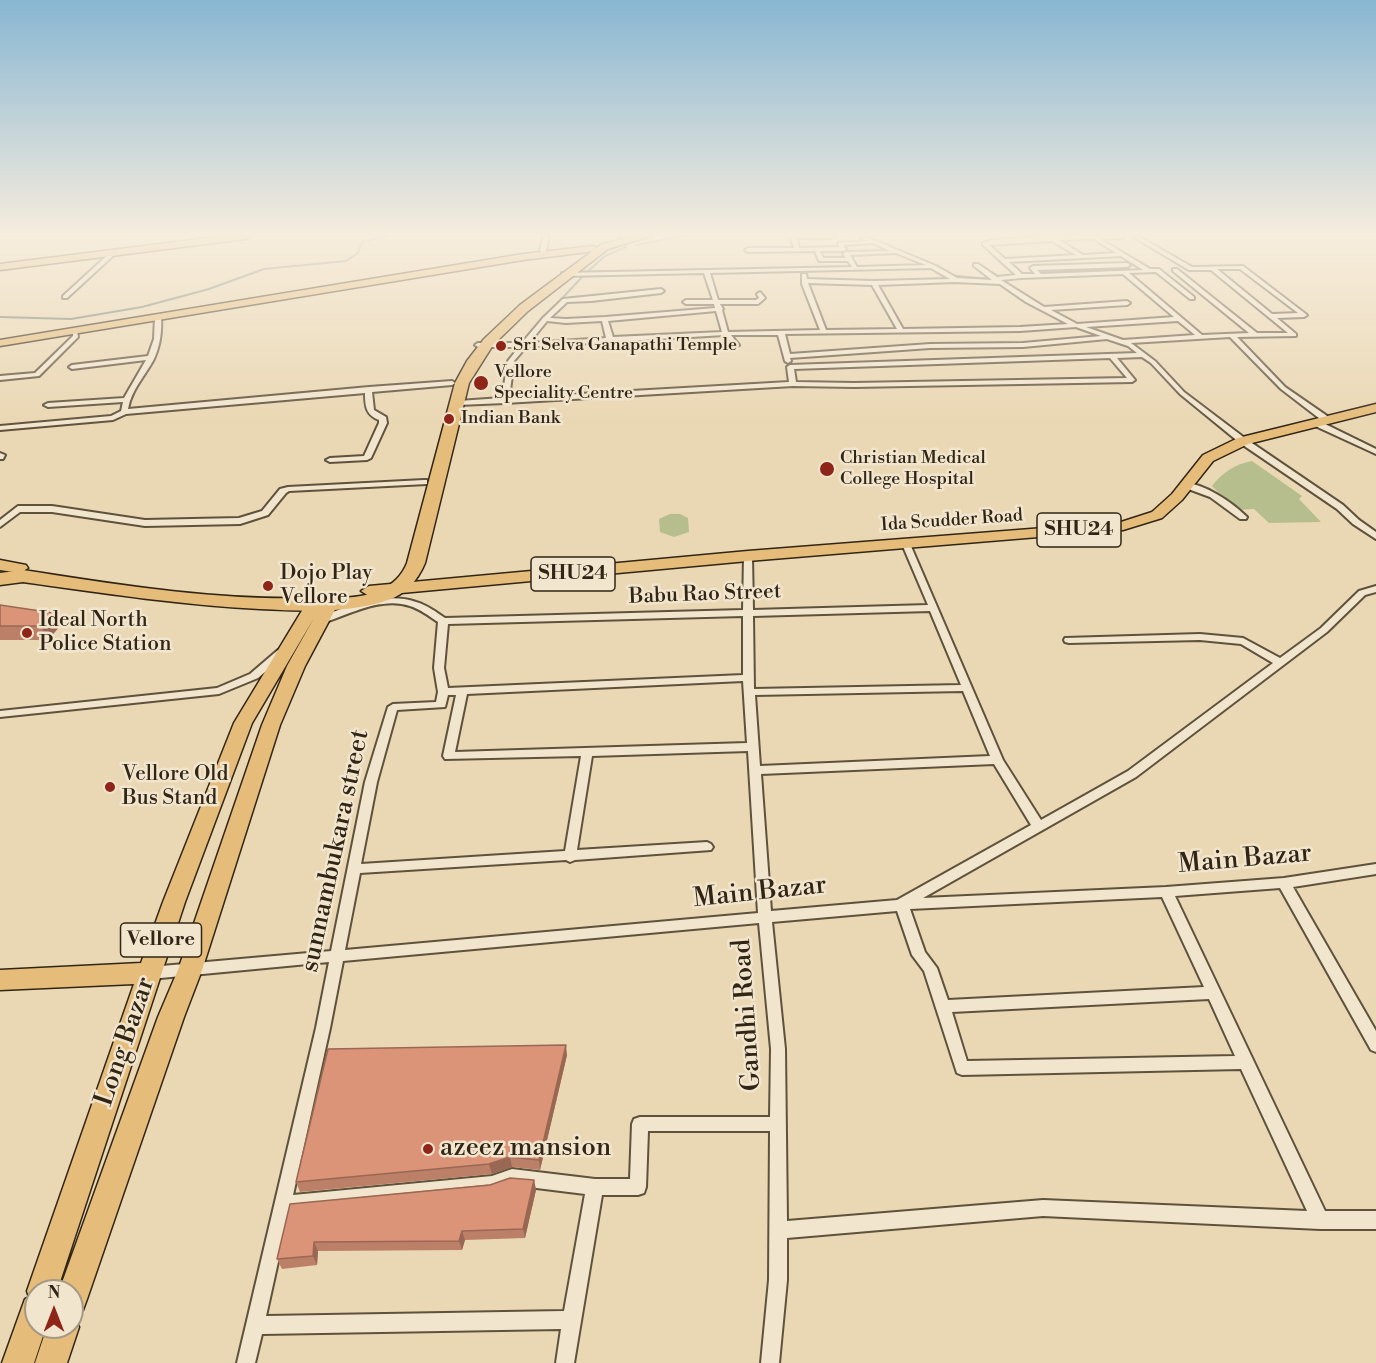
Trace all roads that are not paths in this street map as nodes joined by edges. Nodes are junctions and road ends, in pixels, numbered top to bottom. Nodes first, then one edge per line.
1 (253, 300) edge
2 (265, 300) edge
3 (536, 300) edge
4 (594, 300) edge
5 (760, 300) edge
6 (812, 300) edge
7 (884, 300) edge
8 (1028, 300) edge
9 (1156, 300) edge
10 (1211, 300) edge
11 (1250, 300) edge
12 (1284, 300) edge
13 (686, 302) dead end
14 (718, 302) junction
15 (1126, 303) dead end
16 (720, 309) junction
17 (1042, 309) junction
18 (1270, 316) junction
19 (158, 317) junction
20 (605, 319) junction
21 (1178, 319) junction
22 (545, 320) junction
23 (1074, 325) junction
24 (901, 330) junction
25 (823, 331) junction
26 (75, 332) dead end
27 (782, 332) junction
28 (726, 334) junction
29 (1233, 335) junction
30 (1255, 335) junction
31 (1201, 337) junction
32 (1108, 338) junction
33 (610, 340) junction
34 (0, 342) edge
35 (1123, 342) junction
36 (526, 344) junction
37 (482, 345) junction
38 (736, 345) dead end
39 (1144, 355) junction
40 (787, 356) junction
41 (1112, 356) junction
42 (151, 358) junction
43 (72, 367) dead end
44 (790, 367) junction
45 (0, 378) edge
46 (452, 383) junction
47 (794, 384) junction
48 (369, 389) junction
49 (125, 400) junction
50 (505, 401) junction
51 (458, 403) junction
52 (48, 405) dead end
53 (1376, 408) edge
54 (124, 412) junction
55 (1322, 422) junction
56 (0, 428) edge
57 (1243, 441) junction
58 (1376, 452) edge
59 (330, 460) dead end
60 (424, 482) junction
61 (1186, 485) junction
62 (1243, 517) dead end
63 (0, 524) edge
64 (1376, 536) edge
65 (906, 544) junction
66 (748, 556) junction
67 (0, 567) edge
68 (21, 572) junction
69 (0, 574) edge
70 (0, 579) edge
71 (400, 588) junction
72 (1376, 589) edge
73 (934, 608) junction
74 (321, 610) junction
75 (747, 612) junction
76 (443, 621) junction
77 (1069, 640) dead end
78 (286, 648) junction
79 (1280, 663) junction
80 (748, 685) junction
81 (966, 688) junction
82 (462, 691) junction
83 (443, 692) junction
84 (0, 714) edge
85 (753, 747) junction
86 (587, 752) junction
87 (997, 760) junction
88 (754, 770) junction
89 (1039, 826) junction
90 (707, 847) dead end
91 (570, 856) junction
92 (354, 869) junction
93 (1376, 869) edge
94 (1284, 883) junction
95 (1166, 892) junction
96 (902, 904) junction
97 (765, 917) junction
98 (337, 957) junction
99 (190, 970) junction
100 (150, 973) junction
101 (0, 980) edge
102 (1214, 993) junction
103 (944, 1006) junction
104 (1371, 1029) edge
105 (1376, 1045) edge
106 (1246, 1062) junction
107 (778, 1124) junction
108 (595, 1187) junction
109 (282, 1204) junction
110 (1320, 1220) junction
111 (1376, 1220) edge
112 (778, 1230) junction
113 (46, 1279) edge
114 (79, 1279) edge
115 (572, 1320) junction
116 (254, 1325) junction
117 (26, 1339) edge
118 (59, 1339) edge
119 (18, 1363) edge
120 (51, 1363) edge
121 (246, 1363) edge
122 (565, 1363) edge
123 (770, 1363) edge

1 - 34 main road
2 - 19 main road
3 - 37 highway
4 - 22 street
5 - 14 street
6 - 25 street
7 - 24 street
8 - 17 street
9 - 21 street
10 - 30 street
11 - 18 street
12 - 18 street
13 - 14 street
14 - 16 street
15 - 17 street
16 - 20 street
16 - 28 street
17 - 23 street
18 - 30 street
19 - 34 main road
19 - 42 street
20 - 22 street
20 - 33 street
21 - 23 street
21 - 31 street
22 - 36 street
23 - 24 street
23 - 32 street
24 - 25 street
25 - 27 street
26 - 45 street
27 - 28 street
27 - 40 street
28 - 33 street
28 - 38 street
29 - 30 street
29 - 31 street
29 - 55 street
31 - 35 street
32 - 35 street
32 - 40 street
33 - 36 street
35 - 39 street
36 - 37 street
36 - 50 street
37 - 46 highway
37 - 51 highway
39 - 41 street
39 - 57 street
40 - 44 street
41 - 44 street
41 - 47 street
42 - 43 street
42 - 49 street
44 - 47 street
46 - 48 street
46 - 60 highway
47 - 50 street
48 - 54 street
48 - 59 street
49 - 52 street
49 - 54 street
50 - 51 street
51 - 71 highway
53 - 55 main road, Ida Scudder Road / SHU24
54 - 56 street
55 - 57 main road, Ida Scudder Road / SHU24
55 - 58 street
57 - 61 main road, Ida Scudder Road / SHU24
57 - 64 street
60 - 63 street
60 - 71 highway
61 - 62 street
61 - 65 main road, Ida Scudder Road / SHU24
65 - 66 main road, Ida Scudder Road / SHU24
65 - 73 street
66 - 71 main road, SHU24
66 - 75 street, Gandhi Road
67 - 68 highway
68 - 69 main road
68 - 70 highway
68 - 71 highway
68 - 74 highway
71 - 74 highway
71 - 76 street
72 - 79 street
73 - 75 street, Babu Rao Street
73 - 81 street
74 - 78 main road, Long Bazar / Vellore
74 - 99 main road
75 - 76 street, Babu Rao Street
75 - 80 street, Gandhi Road
76 - 83 street
77 - 79 street
78 - 84 street
78 - 100 main road, Long Bazar / Vellore
79 - 89 street
80 - 81 street
80 - 82 street
80 - 85 street, Gandhi Road
81 - 87 street
82 - 83 street
82 - 86 street
83 - 92 street, sunnambukara street
85 - 86 street
85 - 88 street, Gandhi Road
86 - 91 street
87 - 88 street
87 - 89 street
88 - 97 street, Gandhi Road
89 - 96 street
90 - 91 street
91 - 92 street
92 - 98 street, sunnambukara street
93 - 94 street, Main Bazar
94 - 95 street, Main Bazar
94 - 104 street
95 - 96 street, Main Bazar
95 - 102 street
96 - 97 street, Main Bazar
96 - 103 street
97 - 98 street, Main Bazar
97 - 107 street, Gandhi Road
98 - 99 street, Main Bazar
98 - 109 street, sunnambukara street
99 - 100 street, Main Bazar
99 - 114 main road
100 - 101 main road
100 - 113 main road, Long Bazar / Vellore
102 - 103 street
102 - 106 street
103 - 106 street
104 - 105 street
106 - 110 street
107 - 108 street
107 - 112 street, Gandhi Road
108 - 109 street
108 - 115 street
109 - 116 street, sunnambukara street
110 - 111 street
110 - 112 street
112 - 123 street, Gandhi Road
115 - 116 street
115 - 122 street
116 - 121 street, sunnambukara street
117 - 119 main road
118 - 120 main road

